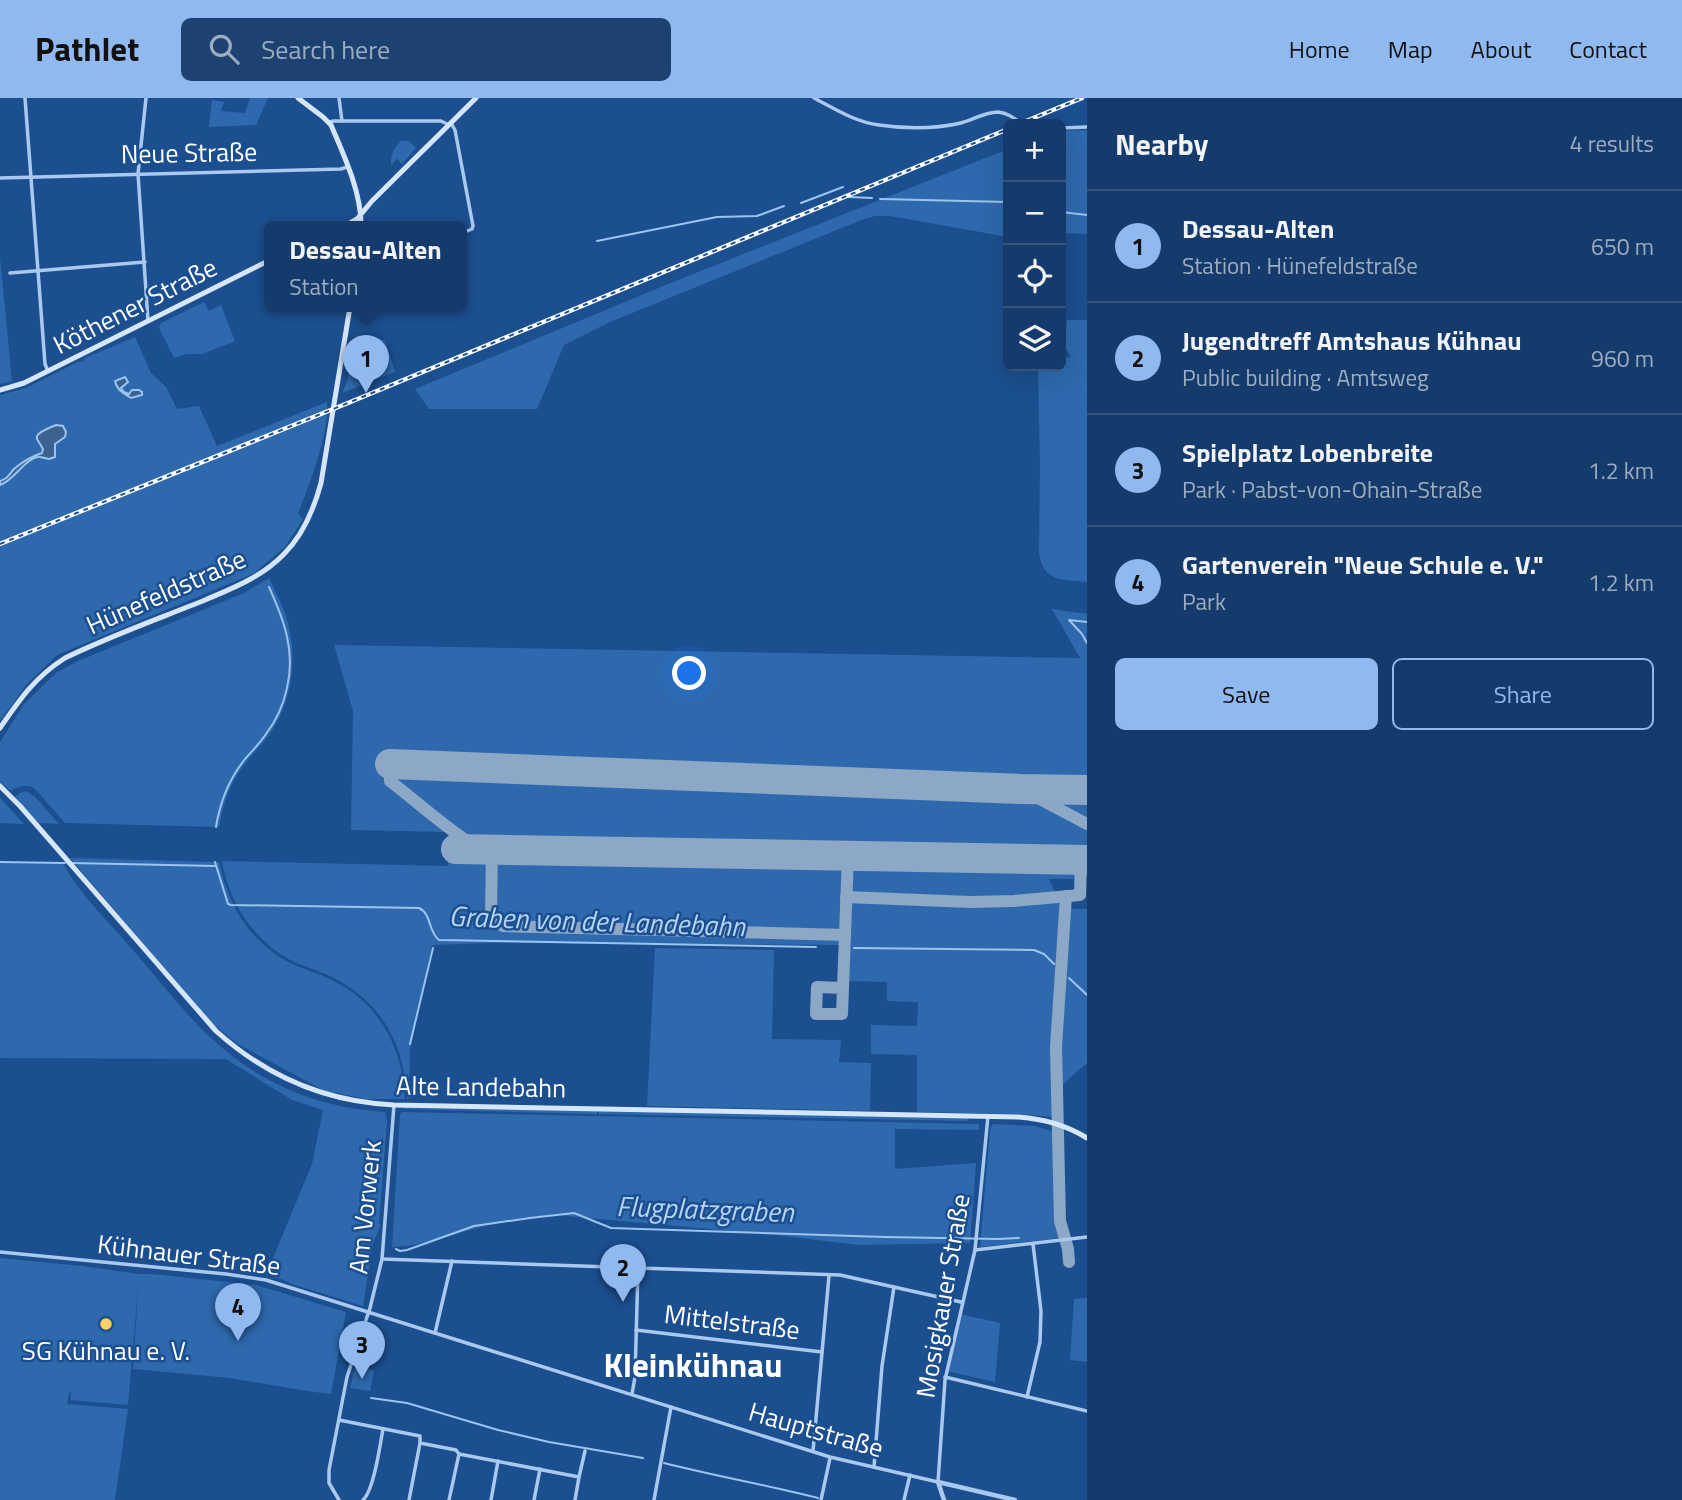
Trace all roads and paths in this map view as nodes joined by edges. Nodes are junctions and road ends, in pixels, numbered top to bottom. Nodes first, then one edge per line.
1 (25, 98) edge
2 (146, 98) edge
3 (298, 98) edge
4 (339, 98) edge
5 (476, 98) edge
6 (814, 98) edge
7 (1014, 119) edge
8 (342, 121) junction
9 (329, 122) junction
10 (450, 124) junction
11 (1087, 127) edge
12 (1066, 128) edge
13 (347, 167) junction
14 (138, 174) junction
15 (30, 177) junction
16 (0, 178) edge
17 (361, 215) junction
18 (354, 221) edge
19 (360, 221) edge
20 (467, 231) edge
21 (145, 262) junction
22 (264, 263) edge
23 (39, 271) junction
24 (10, 273) dead end
25 (349, 312) edge
26 (148, 321) junction
27 (48, 371) junction
28 (0, 390) edge
29 (0, 727) edge
30 (0, 786) edge
31 (394, 1105) junction
32 (988, 1116) junction
33 (1087, 1138) edge
34 (1087, 1237) edge
35 (1033, 1244) junction
36 (975, 1250) junction
37 (0, 1252) edge
38 (383, 1259) junction
39 (452, 1261) junction
40 (638, 1269) junction
41 (829, 1276) junction
42 (894, 1287) junction
43 (962, 1302) junction
44 (369, 1312) junction
45 (636, 1330) junction
46 (435, 1333) junction
47 (822, 1352) junction
48 (945, 1377) junction
49 (632, 1394) junction
50 (1027, 1397) junction
51 (671, 1407) junction
52 (1087, 1411) edge
53 (338, 1420) junction
54 (384, 1428) junction
55 (420, 1443) junction
56 (585, 1451) dead end
57 (813, 1451) junction
58 (459, 1454) junction
59 (830, 1457) junction
60 (498, 1461) junction
61 (874, 1467) junction
62 (540, 1469) junction
63 (910, 1475) junction
64 (579, 1477) junction
65 (938, 1482) junction
66 (339, 1500) edge
67 (363, 1500) edge
68 (409, 1500) edge
69 (449, 1500) edge
70 (491, 1500) edge
71 (534, 1500) edge
72 (575, 1500) edge
73 (654, 1500) edge
74 (821, 1500) edge
75 (904, 1500) edge
76 (944, 1500) edge
77 (1015, 1500) edge

1 - 15 street
2 - 14 street
3 - 9 main road
4 - 8 street
5 - 10 main road
6 - 7 street
8 - 9 street
8 - 10 street
9 - 13 main road
10 - 17 main road
10 - 20 street
11 - 12 street
13 - 14 street, Neue Straße
13 - 17 main road
14 - 15 street, Neue Straße
14 - 21 street
15 - 16 street, Neue Straße
15 - 23 street
17 - 18 main road
17 - 19 main road
21 - 23 street
21 - 26 street
22 - 26 main road, Köthener Straße
23 - 24 street
23 - 27 street
25 - 29 main road, Hünefeldstraße
26 - 27 main road, Köthener Straße
27 - 28 main road, Köthener Straße
30 - 31 main road, Alte Landebahn
31 - 32 main road, Alte Landebahn
31 - 38 street, Am Vorwerk
32 - 33 main road, Alte Landebahn
32 - 36 street, Mosigkauer Straße
34 - 35 street
35 - 36 street
35 - 50 street
36 - 43 street, Mosigkauer Straße
37 - 44 street, Kühnauer Straße
38 - 39 street
38 - 44 street, Am Vorwerk
39 - 40 street
39 - 46 street
40 - 41 street
40 - 45 street
41 - 42 street
41 - 47 street
42 - 43 street
42 - 61 street
43 - 48 street, Mosigkauer Straße
44 - 46 street, Hauptstraße
44 - 53 street, Am Vorwerk
45 - 47 street, Mittelstraße
45 - 49 street
46 - 49 street, Hauptstraße
47 - 57 street
48 - 50 street
48 - 65 street, Mosigkauer Straße
49 - 51 street, Hauptstraße
50 - 52 street
51 - 57 street, Hauptstraße
51 - 73 street
53 - 54 street
53 - 66 street, Am Vorwerk
54 - 55 street
54 - 67 street
55 - 58 street
55 - 68 street
56 - 64 street
57 - 59 street, Hauptstraße
58 - 60 street
58 - 69 street
59 - 61 street, Hauptstraße
59 - 74 street
60 - 62 street
60 - 70 street
61 - 63 street, Hauptstraße
62 - 64 street
62 - 71 street
63 - 65 street, Hauptstraße
63 - 75 street
64 - 72 street
65 - 76 street
65 - 77 street, Hauptstraße

